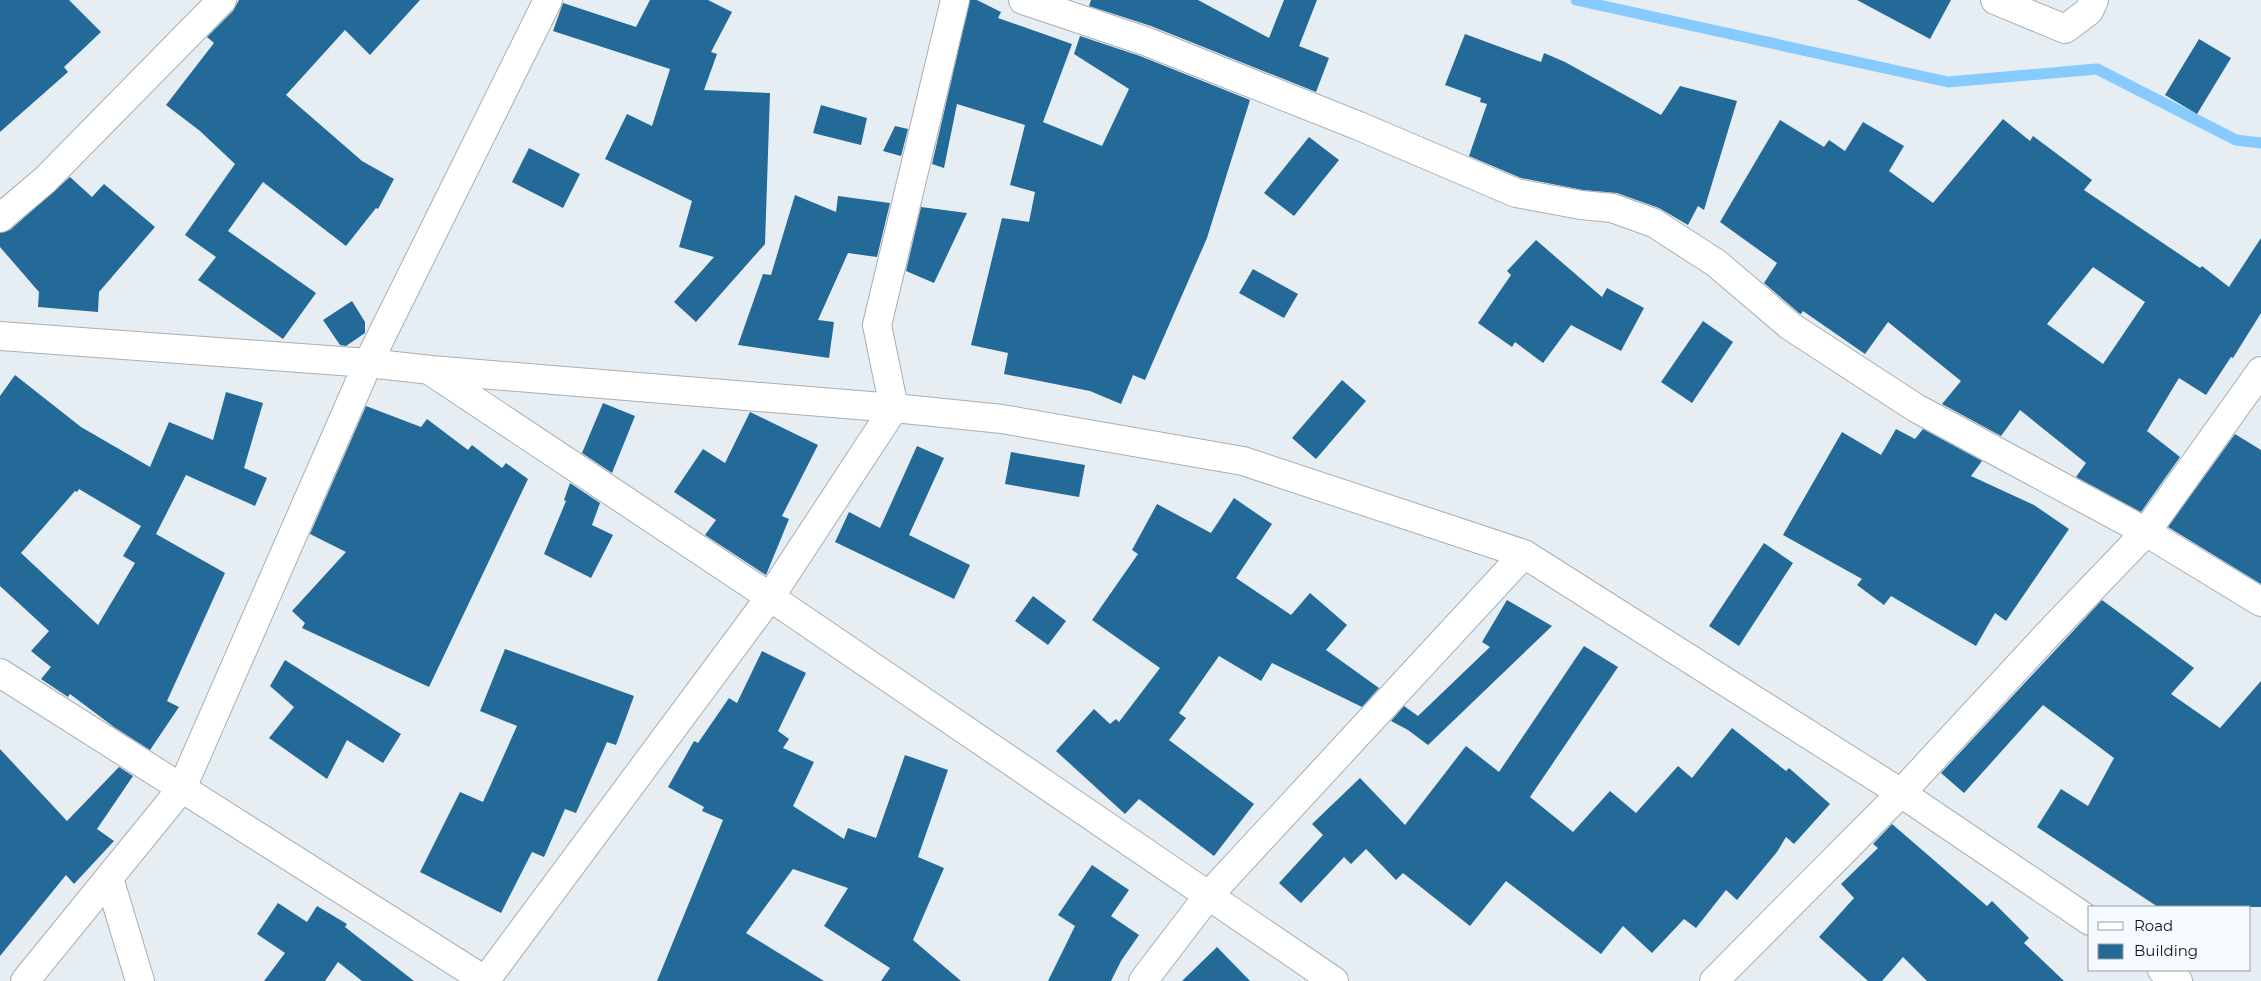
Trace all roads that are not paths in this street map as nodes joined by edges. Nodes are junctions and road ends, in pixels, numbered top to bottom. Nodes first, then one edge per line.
1 (222, 0) edge
2 (548, 0) edge
3 (955, 0) edge
4 (1023, 0) edge
5 (1994, 0) edge
6 (2094, 0) edge
7 (0, 218) edge
8 (0, 336) edge
9 (368, 363) junction
10 (430, 370) junction
11 (2261, 372) edge
12 (894, 408) junction
13 (2146, 532) junction
14 (1524, 554) junction
15 (770, 597) junction
16 (2261, 602) edge
17 (0, 673) edge
18 (182, 788) junction
19 (1901, 793) junction
20 (109, 878) junction
21 (1208, 896) junction
22 (2088, 920) edge
23 (2163, 971) edge
24 (25, 981) edge
25 (140, 981) edge
26 (486, 981) edge
27 (1143, 981) edge
28 (1334, 981) edge
29 (1714, 981) edge
30 (2178, 981) edge

1 - 7 street
2 - 9 street
3 - 12 street
4 - 13 street
5 - 6 street
8 - 9 street
9 - 10 street
9 - 18 street
10 - 12 street
10 - 15 street
11 - 13 street
12 - 14 street
12 - 15 street
13 - 16 street
13 - 19 street
14 - 19 street
14 - 21 street
15 - 21 street
15 - 26 street
17 - 18 street
18 - 20 street
18 - 26 street
19 - 22 street
19 - 29 street
20 - 24 street
20 - 25 street
21 - 27 street
21 - 28 street
23 - 30 street

